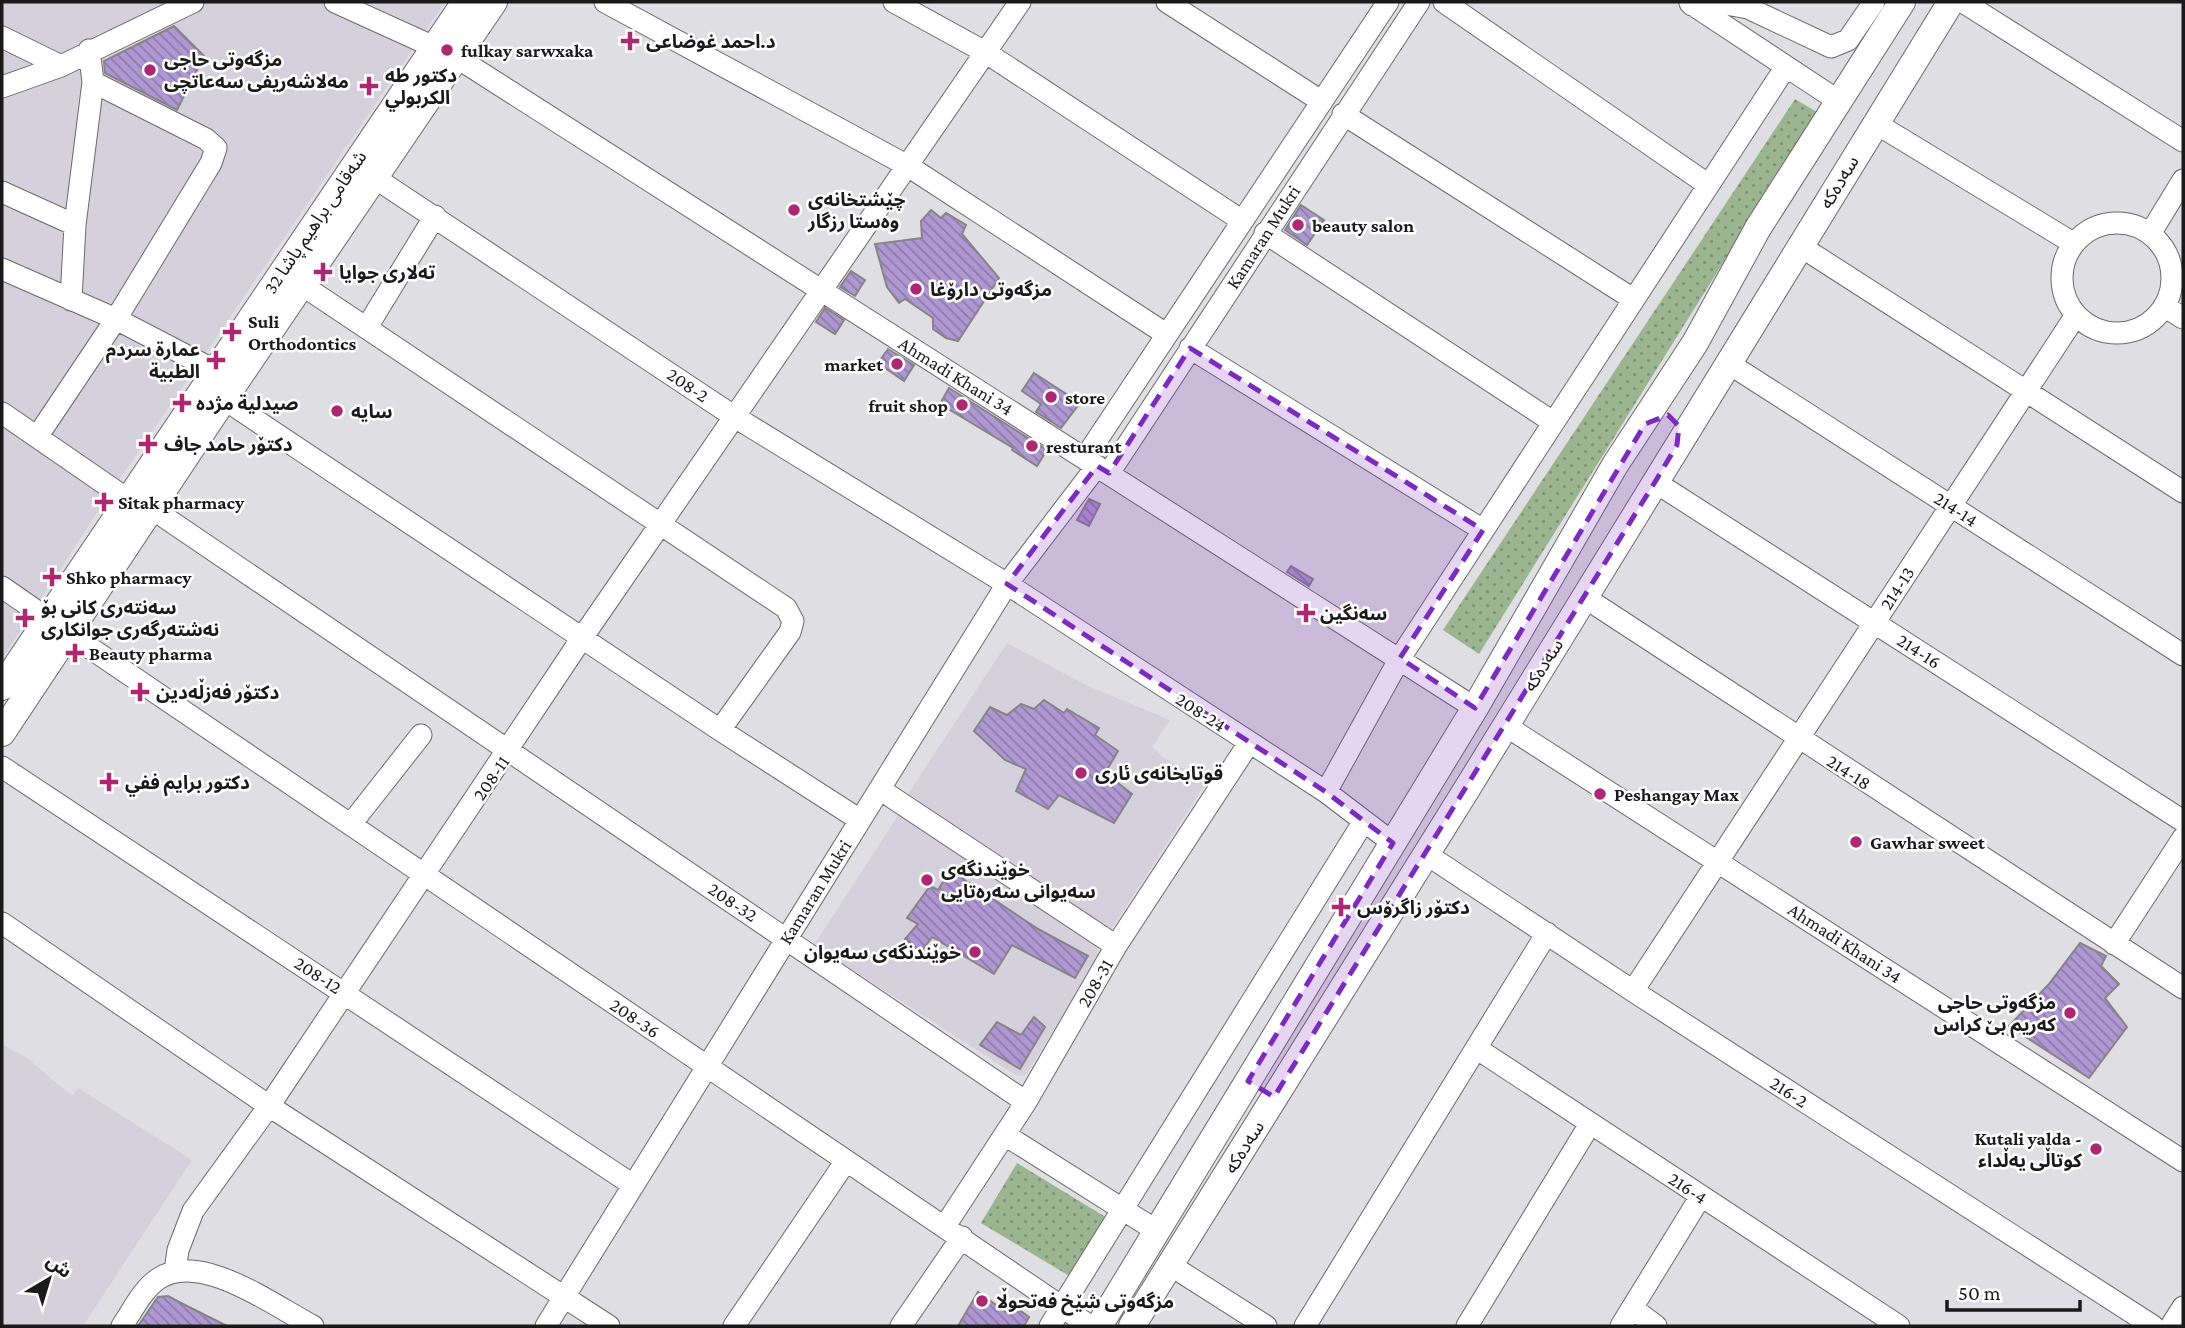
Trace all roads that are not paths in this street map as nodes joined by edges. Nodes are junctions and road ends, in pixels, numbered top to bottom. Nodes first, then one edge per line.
1 (192, 2) edge
2 (335, 2) edge
3 (465, 2) edge
4 (494, 2) edge
5 (605, 2) edge
6 (894, 2) edge
7 (1020, 2) edge
8 (1167, 2) edge
9 (1388, 2) edge
10 (1419, 2) edge
11 (1444, 2) edge
12 (1874, 2) edge
13 (1902, 2) edge
14 (1951, 2) edge
15 (1964, 2) edge
16 (1690, 3) edge
17 (2, 37) edge
18 (89, 50) junction
19 (445, 52) junction
20 (985, 52) junction
21 (61, 65) junction
22 (1785, 68) junction
23 (93, 82) junction
24 (2, 87) edge
25 (1837, 100) junction
26 (1321, 101) junction
27 (1343, 114) junction
28 (1875, 123) junction
29 (2183, 141) edge
30 (1289, 149) junction
31 (1312, 162) junction
32 (908, 166) junction
33 (375, 178) junction
34 (2183, 180) edge
35 (1707, 184) junction
36 (2, 192) edge
37 (435, 216) junction
38 (1241, 220) junction
39 (75, 225) junction
40 (1265, 233) junction
41 (2150, 234) junction
42 (2073, 243) junction
43 (1800, 246) junction
44 (2, 269) edge
45 (302, 285) junction
46 (822, 291) junction
47 (1633, 299) junction
48 (71, 300) junction
49 (2164, 306) junction
50 (2076, 315) junction
51 (116, 318) junction
52 (2183, 318) edge
53 (367, 327) junction
54 (1166, 334) junction
55 (1190, 348) junction
56 (1686, 357) junction
57 (214, 370) junction
58 (1723, 371) junction
59 (2026, 391) junction
60 (224, 399) junction
61 (2, 412) edge
62 (735, 417) junction
63 (1553, 422) junction
64 (1644, 424) junction
65 (37, 437) junction
66 (1677, 445) junction
67 (1097, 466) junction
68 (1655, 482) junction
69 (2183, 492) edge
70 (139, 504) junction
71 (1951, 506) junction
72 (661, 523) junction
73 (1483, 530) junction
74 (1007, 584) junction
75 (2, 587) edge
76 (1584, 597) junction
77 (1875, 623) junction
78 (58, 626) junction
79 (582, 638) junction
80 (2183, 655) edge
81 (1400, 658) junction
82 (2, 687) edge
83 (1475, 708) junction
84 (1506, 726) junction
85 (720, 730) junction
86 (2, 733) edge
87 (421, 735) dead end
88 (1799, 740) junction
89 (1250, 743) junction
90 (510, 750) junction
91 (2, 767) edge
92 (881, 789) junction
93 (1326, 792) junction
94 (860, 820) junction
95 (1364, 821) junction
96 (2183, 821) edge
97 (351, 824) junction
98 (2183, 838) edge
99 (1393, 843) junction
100 (1426, 854) junction
101 (1719, 862) junction
102 (423, 877) junction
103 (2, 923) edge
104 (1547, 933) junction
105 (787, 939) junction
106 (2114, 944) junction
107 (1116, 946) junction
108 (2183, 988) edge
109 (1633, 992) junction
110 (345, 993) junction
111 (1476, 1048) junction
112 (707, 1065) junction
113 (1248, 1081) junction
114 (1274, 1097) junction
115 (1026, 1102) junction
116 (268, 1106) junction
117 (1222, 1123) junction
118 (1590, 1124) junction
119 (1005, 1135) junction
120 (1250, 1137) junction
121 (846, 1161) junction
122 (2183, 1161) edge
123 (633, 1185) junction
124 (1701, 1196) junction
125 (1122, 1209) junction
126 (1157, 1231) junction
127 (954, 1232) junction
128 (1170, 1265) junction
129 (175, 1271) junction
130 (564, 1297) junction
131 (1062, 1307) junction
132 (2183, 1307) edge
133 (1627, 1317) edge
134 (122, 1326) edge
135 (313, 1326) edge
136 (546, 1326) edge
137 (609, 1326) edge
138 (734, 1326) edge
139 (901, 1326) edge
140 (1050, 1326) edge
141 (1090, 1326) edge
142 (1099, 1326) edge
143 (1132, 1326) edge
144 (1266, 1326) edge
145 (1305, 1326) edge
146 (1467, 1326) edge
147 (1657, 1326) edge
148 (1899, 1326) edge
149 (2153, 1326) edge
150 (2171, 1326) edge

1 - 18 street
2 - 19 street, Ahmadi Khani 34
3 - 19 main road, شەقامی براهیم پاشا 32
4 - 19 main road, شەقامی براهیم پاشا 32
5 - 32 street
6 - 20 street
7 - 20 street, 208-11
8 - 26 street
9 - 26 street, Kamaran Mukri
10 - 27 street, Kamaran Mukri
11 - 35 street
12 - 16 street
13 - 25 main road, سەدەکە
14 - 28 main road, سەدەکە
15 - 29 street
16 - 22 street
17 - 21 street
18 - 21 street
18 - 23 street
19 - 33 main road, شەقامی براهیم پاشا 32
19 - 46 street, Ahmadi Khani 34
19 - 57 main road, شەقامی براهیم پاشا 32
20 - 32 street, 208-11
20 - 38 street
21 - 24 street
22 - 25 street
22 - 35 street
23 - 39 street
23 - 51 street
25 - 56 main road, سەدەکە
26 - 30 street, Kamaran Mukri
27 - 31 street, Kamaran Mukri
27 - 47 street
28 - 42 street
28 - 43 main road, سەدەکە
30 - 31 street
30 - 38 street, Kamaran Mukri
31 - 40 street, Kamaran Mukri
32 - 46 street, 208-11
32 - 54 street
33 - 37 street, 208-2
33 - 45 main road, شەقامی براهیم پاشا 32
34 - 41 street
35 - 47 street
36 - 39 street
37 - 53 street
37 - 62 street, 208-2
38 - 54 street, Kamaran Mukri
39 - 48 street
40 - 55 street, Kamaran Mukri
40 - 63 street
41 - 42 street
41 - 49 street
42 - 50 street
43 - 58 main road, سەدەکە
43 - 59 street
44 - 48 street
45 - 53 street
45 - 60 main road, شەقامی براهیم پاشا 32
46 - 62 street, 208-11
46 - 67 street, Ahmadi Khani 34
47 - 63 street
48 - 51 street
49 - 50 street
49 - 52 street
50 - 59 street, 214-13
51 - 57 street
51 - 65 street
53 - 72 street
54 - 67 street, Kamaran Mukri
55 - 67 street, Kamaran Mukri
55 - 73 street
56 - 58 main road
56 - 64 main road, سەدەکە
57 - 70 main road, شەقامی براهیم پاشا 32
58 - 66 main road, سەدەکە
58 - 71 street, 214-14
59 - 69 street
59 - 71 street, 214-13
60 - 70 main road, شەقامی براهیم پاشا 32
60 - 79 street
61 - 65 street, 208-32
62 - 72 street, 208-11
62 - 74 street, 208-2
63 - 73 street
64 - 66 main road
64 - 83 main road, سەدەکە
65 - 70 street, 208-32
66 - 68 main road, سەدەکە
67 - 74 street, Kamaran Mukri
67 - 81 street, Ahmadi Khani 34
68 - 76 main road, سەدەکە
68 - 77 street, 214-16
70 - 78 main road, شەقامی براهیم پاشا 32
70 - 90 street, 208-32
71 - 77 street, 214-13
71 - 80 street, 214-14
72 - 79 street, 208-11
72 - 85 street
73 - 81 street
74 - 89 street, 208-24
74 - 92 street, Kamaran Mukri
75 - 78 street, 208-36
76 - 84 main road, سەدەکە
76 - 88 street, 214-18
77 - 88 street, 214-13
77 - 96 street, 214-16
78 - 82 main road, شەقامی براهیم پاشا 32
78 - 86 main road, شەقامی براهیم پاشا 32
78 - 97 street, 208-36
79 - 85 street
79 - 90 street, 208-11
81 - 83 street, Ahmadi Khani 34
81 - 93 street
83 - 99 main road, سەدەکە
84 - 100 main road, سەدەکە
84 - 101 street, Ahmadi Khani 34
85 - 94 street
87 - 97 street
88 - 101 street, 214-13
88 - 106 street, 214-18
89 - 93 street, 208-24
89 - 107 street, 208-31
90 - 102 street, 208-11
90 - 105 street, 208-32
91 - 110 street, 208-12
92 - 94 street, Kamaran Mukri
92 - 107 street
93 - 95 street, 208-24
94 - 105 street, Kamaran Mukri
95 - 99 street, 208-24
95 - 125 street
97 - 102 street, 208-36
98 - 106 street
99 - 113 main road, سەدەکە
100 - 104 street, 216-2
100 - 114 main road, سەدەکە
101 - 109 street, 214-13
101 - 122 street, Ahmadi Khani 34
102 - 110 street, 208-11
102 - 112 street, 208-36
103 - 116 street
104 - 109 street, 216-2
104 - 111 street
105 - 112 street, Kamaran Mukri
105 - 115 street, 208-32
106 - 108 street, 214-18
107 - 115 street, 208-31
109 - 149 street, 216-2
110 - 116 street, 208-11
110 - 123 street, 208-12
111 - 118 street, 216-4
111 - 145 street
112 - 121 street, 208-36
112 - 123 street, Kamaran Mukri
113 - 114 main road
113 - 117 main road, سەدەکە
114 - 120 main road, سەدەکە
115 - 119 street, 208-31
116 - 129 street, 208-11
116 - 130 street
117 - 120 main road
117 - 126 main road, سەدەکە
118 - 124 street, 216-4
118 - 146 street
119 - 125 street
119 - 127 street, 208-31
120 - 128 main road, سەدەکە
121 - 127 street, 208-36
121 - 138 street
123 - 130 street, Kamaran Mukri
124 - 133 street
124 - 148 street, 216-4
125 - 126 street
125 - 131 street
126 - 142 main road, سەدەکە
127 - 131 street, 208-36
127 - 139 street, 208-31
128 - 143 main road, سەدەکە
128 - 144 street
129 - 134 street
129 - 135 street
130 - 136 street, Kamaran Mukri
130 - 137 street
131 - 140 street
131 - 141 street, 208-36
132 - 150 street
133 - 147 street

